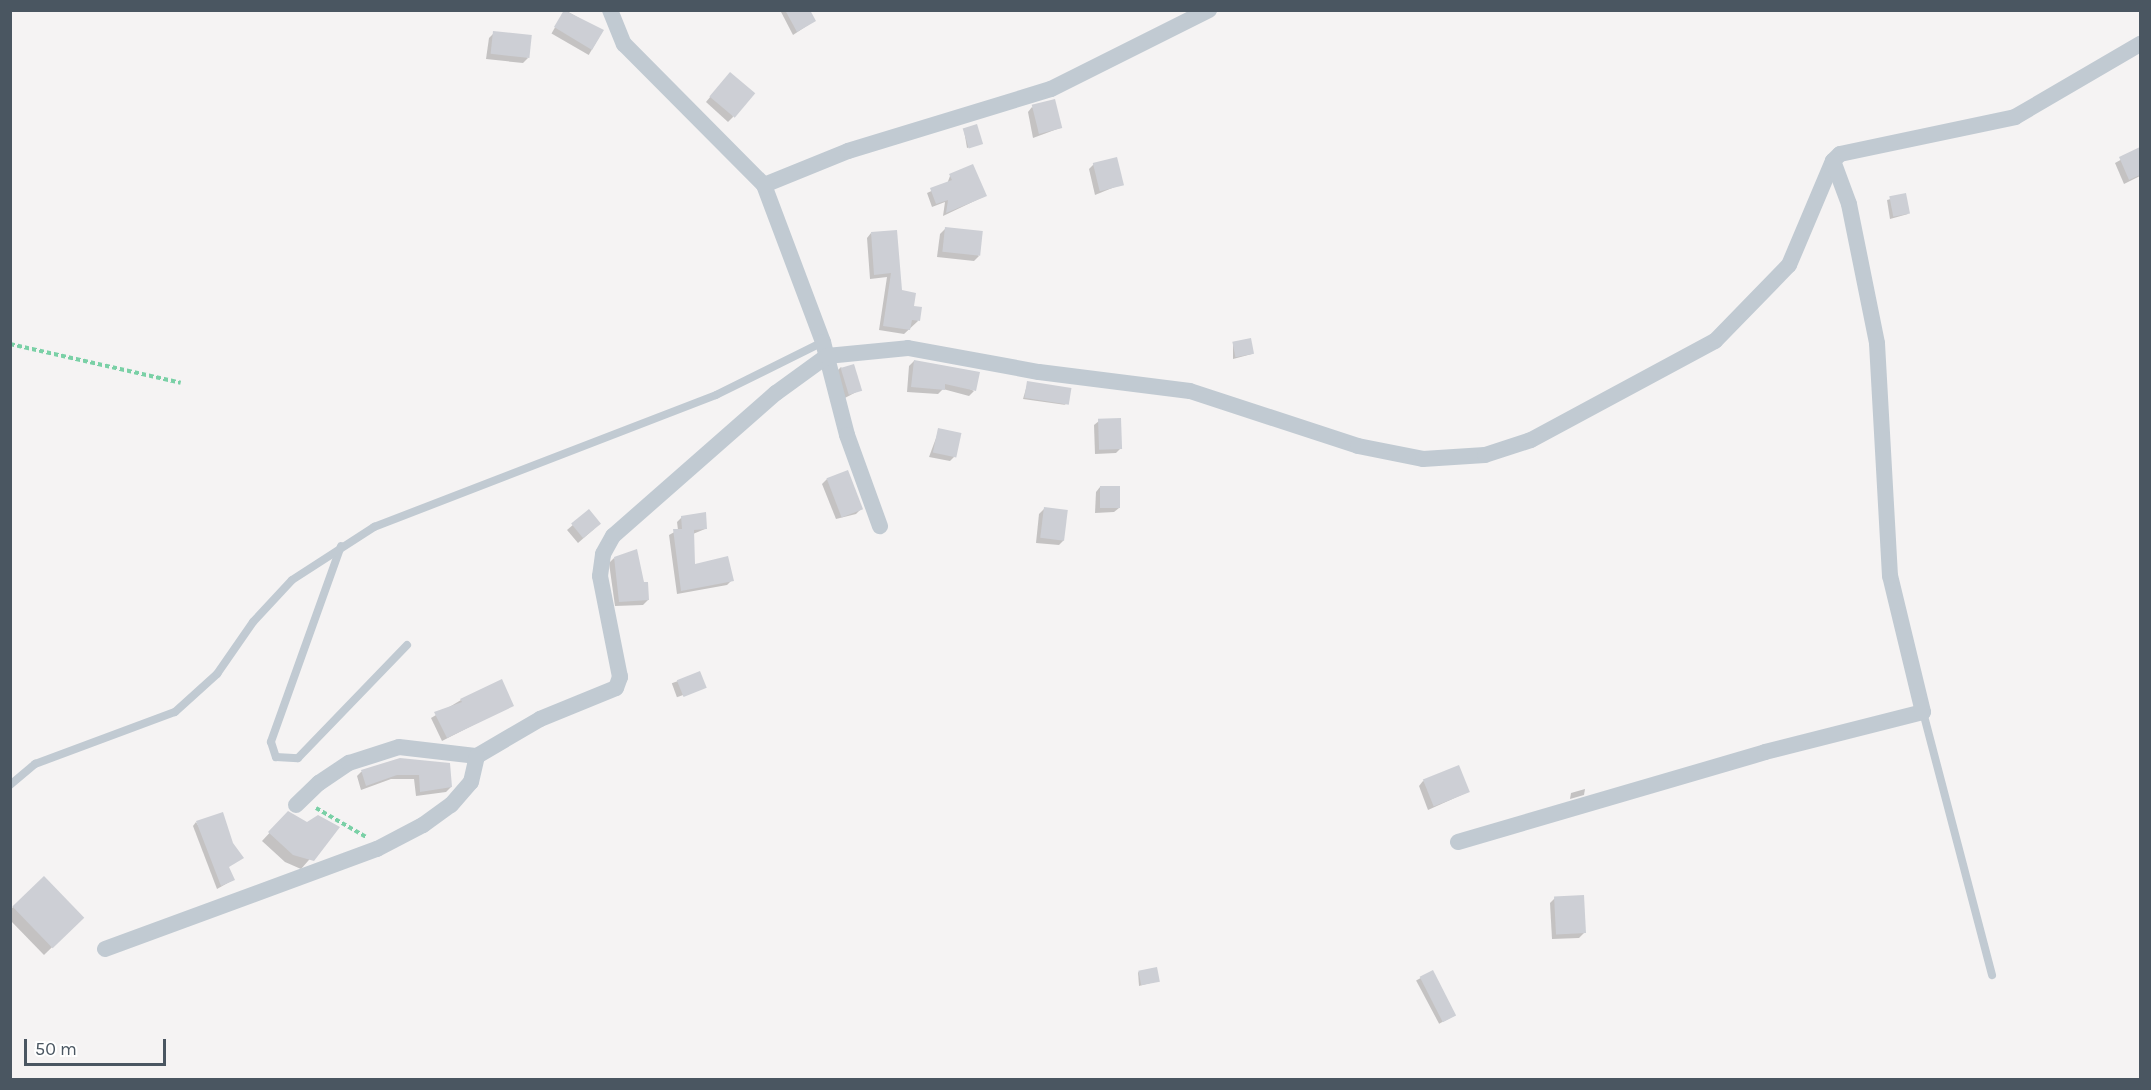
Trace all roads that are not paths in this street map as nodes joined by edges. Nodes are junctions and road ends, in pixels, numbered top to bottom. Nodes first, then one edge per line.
1 (610, 10) edge
2 (1209, 10) edge
3 (2140, 44) edge
4 (1833, 161) junction
5 (764, 185) junction
6 (825, 349) junction
7 (880, 526) dead end
8 (342, 546) junction
9 (407, 645) dead end
10 (1923, 712) junction
11 (477, 756) junction
12 (10, 785) edge
13 (299, 801) road end
14 (1458, 842) dead end
15 (105, 950) dead end
16 (1992, 975) dead end

1 - 5 street
2 - 5 street
3 - 4 street
4 - 6 street
4 - 10 street
5 - 6 street
6 - 7 street
6 - 8 lane
6 - 11 street
8 - 9 lane
8 - 12 lane
10 - 14 street
10 - 16 lane
11 - 13 street
11 - 15 street

